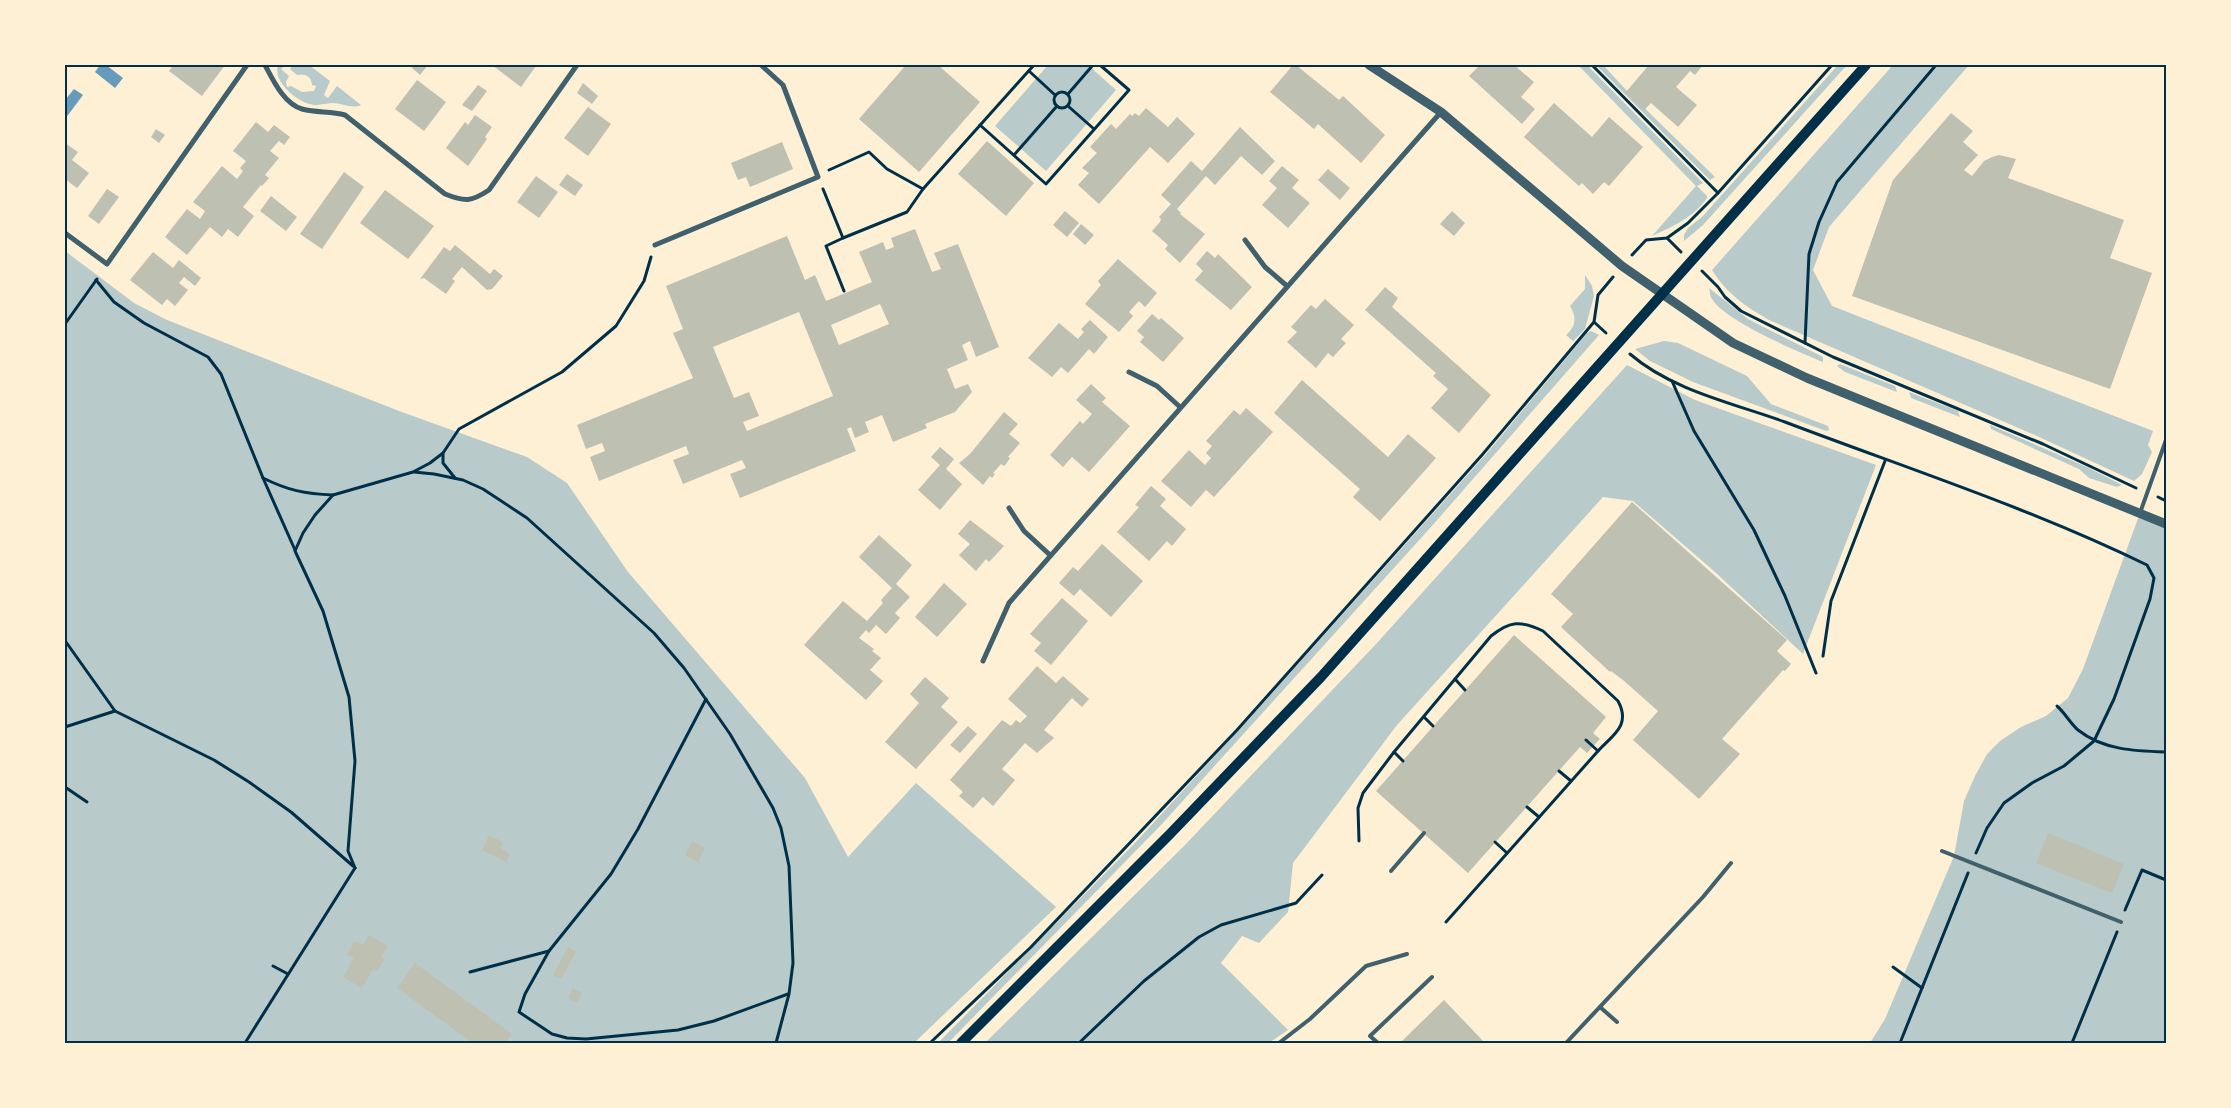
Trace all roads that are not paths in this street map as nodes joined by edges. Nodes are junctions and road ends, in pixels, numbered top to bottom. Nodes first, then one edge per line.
1 (247, 65) edge
2 (265, 65) edge
3 (577, 65) edge
4 (761, 65) edge
5 (1369, 65) edge
6 (1866, 65) edge
7 (1441, 112) junction
8 (65, 233) edge
9 (1245, 240) dead end
10 (655, 244) road end
11 (1287, 286) junction
12 (1660, 294) junction
13 (1129, 372) dead end
14 (1180, 407) junction
15 (2166, 440) edge
16 (1009, 508) dead end
17 (2140, 513) junction
18 (2166, 524) edge
19 (1050, 555) junction
20 (983, 661) dead end
21 (1424, 833) dead end
22 (1942, 851) dead end
23 (1731, 863) dead end
24 (1391, 871) dead end
25 (2121, 922) road end
26 (1407, 954) dead end
27 (1432, 977) dead end
28 (1600, 1007) junction
29 (1618, 1022) dead end
30 (961, 1043) edge
31 (1279, 1043) edge
32 (1378, 1043) edge
33 (1566, 1043) edge

1 - 8 street
2 - 3 street
4 - 10 street
5 - 7 street
6 - 12 main road
7 - 11 street
7 - 12 street
9 - 11 street
11 - 14 street
12 - 17 street
12 - 30 main road
13 - 14 street
14 - 19 street
15 - 17 lane
16 - 19 street
17 - 18 street
19 - 20 street
21 - 24 lane
22 - 25 lane
23 - 28 lane
26 - 31 lane
27 - 32 lane
28 - 29 lane
28 - 33 lane

